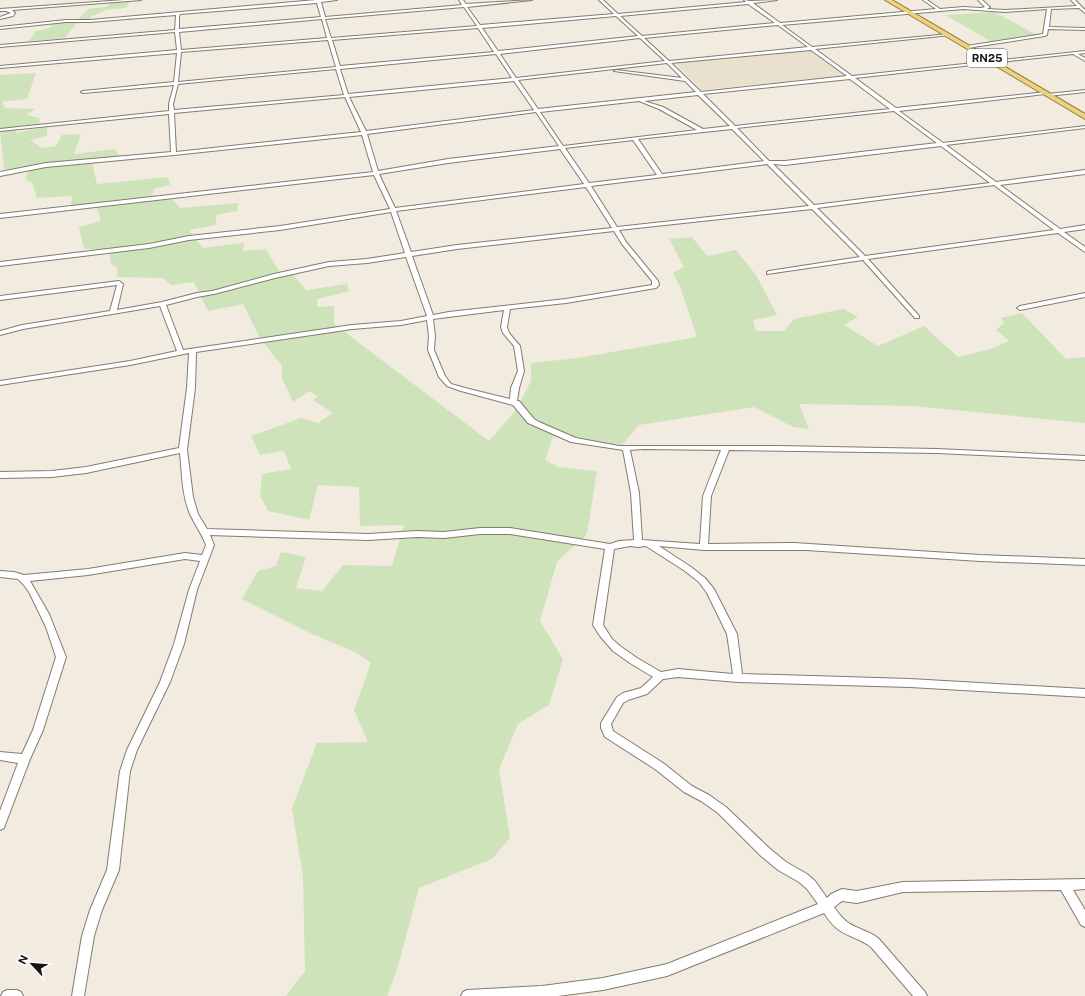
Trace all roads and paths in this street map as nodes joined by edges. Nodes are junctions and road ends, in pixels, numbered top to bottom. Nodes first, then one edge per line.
1 (98, 0) edge
2 (139, 0) edge
3 (335, 0) edge
4 (461, 0) edge
5 (530, 0) edge
6 (601, 0) edge
7 (775, 0) edge
8 (888, 0) edge
9 (925, 0) edge
10 (980, 0) edge
11 (1073, 0) edge
12 (109, 1) junction
13 (318, 1) edge
14 (747, 1) edge
15 (464, 6) junction
16 (1080, 7) junction
17 (1049, 8) junction
18 (980, 9) junction
19 (0, 10) edge
20 (10, 10) junction
21 (940, 10) junction
22 (909, 12) junction
23 (1085, 12) edge
24 (179, 13) junction
25 (618, 15) junction
26 (322, 17) junction
27 (0, 18) edge
28 (778, 24) junction
29 (478, 27) junction
30 (0, 28) edge
31 (1047, 28) junction
32 (1085, 28) edge
33 (178, 30) junction
34 (949, 35) junction
35 (642, 37) junction
36 (328, 39) junction
37 (0, 46) edge
38 (967, 47) junction
39 (811, 49) junction
40 (179, 50) junction
41 (1085, 52) edge
42 (497, 53) junction
43 (1074, 53) junction
44 (1085, 60) edge
45 (668, 62) junction
46 (992, 62) junction
47 (0, 67) edge
48 (338, 68) junction
49 (604, 69) junction
50 (850, 77) junction
51 (514, 79) junction
52 (685, 80) junction
53 (176, 84) junction
54 (1085, 91) edge
55 (83, 92) dead end
56 (698, 94) junction
57 (1046, 94) junction
58 (346, 95) junction
59 (639, 100) junction
60 (892, 109) junction
61 (536, 111) junction
62 (171, 112) junction
63 (1085, 117) edge
64 (1085, 127) edge
65 (732, 128) junction
66 (0, 130) edge
67 (702, 131) junction
68 (364, 132) junction
69 (635, 139) junction
70 (940, 144) junction
71 (561, 148) junction
72 (174, 154) junction
73 (768, 162) junction
74 (1085, 172) edge
75 (376, 173) junction
76 (0, 174) edge
77 (661, 176) junction
78 (994, 184) junction
79 (587, 186) junction
80 (813, 207) junction
81 (393, 210) junction
82 (0, 216) edge
83 (1085, 227) edge
84 (616, 229) junction
85 (1058, 231) junction
86 (1085, 250) edge
87 (408, 254) junction
88 (864, 258) junction
89 (0, 264) edge
90 (769, 273) dead end
91 (1085, 295) edge
92 (0, 298) edge
93 (162, 304) junction
94 (507, 308) junction
95 (1020, 308) dead end
96 (113, 312) junction
97 (430, 317) junction
98 (917, 317) dead end
99 (0, 333) edge
100 (193, 350) junction
101 (181, 352) junction
102 (0, 384) edge
103 (513, 402) junction
104 (626, 448) junction
105 (726, 448) junction
106 (183, 450) junction
107 (1085, 458) edge
108 (0, 475) edge
109 (205, 532) junction
110 (638, 544) junction
111 (649, 544) junction
112 (610, 547) junction
113 (704, 547) junction
114 (204, 558) junction
115 (1085, 562) edge
116 (0, 574) edge
117 (24, 578) junction
118 (660, 676) junction
119 (738, 678) junction
120 (1085, 693) edge
121 (0, 756) edge
122 (25, 759) junction
123 (0, 825) edge
124 (1064, 884) junction
125 (1085, 884) edge
126 (827, 906) junction
127 (1085, 921) edge
128 (7, 996) edge
129 (17, 996) edge
130 (78, 996) edge
131 (475, 996) edge
132 (921, 996) edge

1 - 12 street
2 - 12 street
3 - 13 street
4 - 15 street
5 - 15 street
6 - 25 street
7 - 14 street
8 - 22 main road, RN25
9 - 21 street
10 - 18 street
11 - 16 street
12 - 20 street
13 - 24 street
13 - 26 street
14 - 25 street
14 - 28 street
15 - 26 street
15 - 29 street
16 - 17 street
16 - 23 street
17 - 18 street
17 - 31 street
18 - 21 street
19 - 20 street
20 - 27 street
21 - 22 street
22 - 28 street
22 - 34 main road, RN25
24 - 30 street
24 - 33 street
25 - 29 street
25 - 35 street
26 - 33 street
26 - 36 street
28 - 35 street
28 - 39 street
29 - 36 street
29 - 42 street
31 - 32 street
31 - 38 street
33 - 37 street
33 - 40 street
34 - 38 main road, RN25
34 - 39 street
35 - 42 street
35 - 45 street
36 - 40 street
36 - 48 street
38 - 46 main road, RN25
39 - 45 street
39 - 50 street
40 - 47 street
40 - 53 street
41 - 43 street
42 - 48 street
42 - 51 street
43 - 44 street
43 - 46 street
45 - 49 street
45 - 52 street
46 - 50 street
46 - 57 main road, RN25
48 - 53 street
48 - 58 street
49 - 51 street
49 - 52 street
50 - 56 street
50 - 60 street
51 - 58 street
51 - 61 street
52 - 56 street
53 - 55 street
53 - 62 street
54 - 57 street
56 - 59 street
56 - 65 street
57 - 60 street
57 - 63 main road, RN25
58 - 62 street
58 - 68 street
59 - 61 street
59 - 67 street
60 - 65 street
60 - 70 street
61 - 68 street
61 - 71 street
62 - 66 street
62 - 72 street
64 - 70 street
65 - 67 street
65 - 73 street
67 - 69 street
68 - 72 street
68 - 75 street
69 - 71 street
69 - 77 street
70 - 73 street
70 - 78 street
71 - 75 street
71 - 79 street
72 - 76 street
73 - 77 street
73 - 80 street
74 - 78 street
75 - 81 street
75 - 82 street
77 - 79 street
78 - 80 street
78 - 85 street
79 - 81 street
79 - 84 street
80 - 84 street
80 - 88 street
81 - 87 street
81 - 89 street
83 - 85 street
84 - 87 street
84 - 94 street
85 - 86 street
85 - 88 street
87 - 93 street
87 - 97 street
88 - 90 street
88 - 98 street
91 - 95 street
92 - 96 street
93 - 96 street
93 - 101 street
94 - 97 street
94 - 103 street
96 - 99 street
97 - 100 street
97 - 103 street
100 - 101 street
100 - 106 street
101 - 102 street
103 - 104 street
104 - 105 street
104 - 110 street
105 - 107 street
105 - 113 street
106 - 108 street
106 - 109 street
109 - 112 street
109 - 114 street
110 - 111 street
110 - 112 street
111 - 113 street
111 - 119 street
112 - 118 street
113 - 115 street
114 - 117 street
114 - 130 street
116 - 117 street
117 - 122 street
118 - 119 street
118 - 126 street
119 - 120 street
121 - 122 street
122 - 123 street
124 - 125 street
124 - 126 street
124 - 127 street
126 - 131 street
126 - 132 street
128 - 129 street

